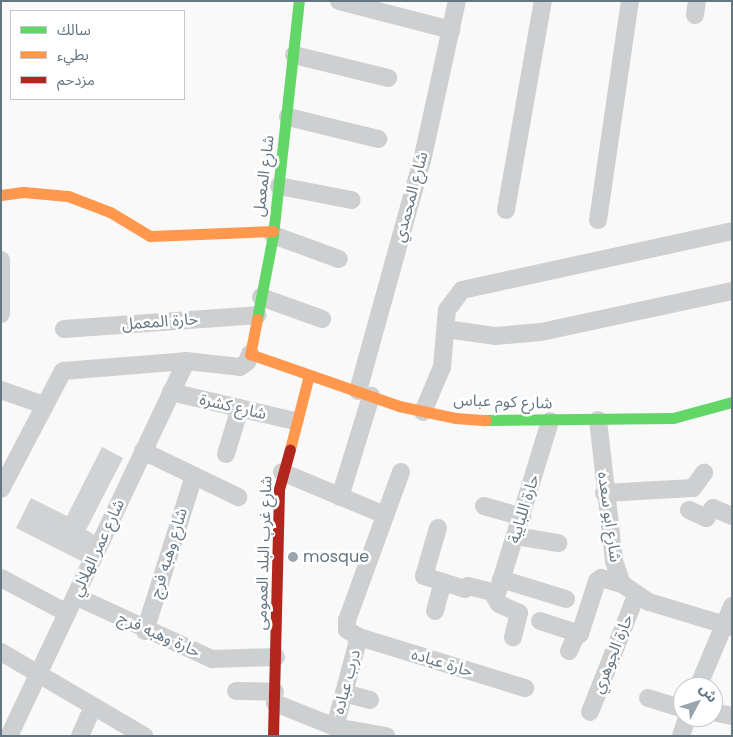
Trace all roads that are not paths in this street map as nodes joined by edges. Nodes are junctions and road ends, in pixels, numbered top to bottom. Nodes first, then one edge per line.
1 (299, 1) edge
2 (339, 1) edge
3 (458, 1) edge
4 (543, 1) edge
5 (630, 1) edge
6 (451, 30) junction
7 (294, 55) junction
8 (388, 78) dead end
9 (288, 117) junction
10 (378, 139) dead end
11 (279, 186) junction
12 (1, 195) edge
13 (352, 200) dead end
14 (506, 210) dead end
15 (598, 220) dead end
16 (732, 231) edge
17 (273, 233) junction
18 (339, 259) dead end
19 (1, 260) edge
20 (732, 291) edge
21 (261, 297) junction
22 (1, 314) edge
23 (257, 315) junction
24 (322, 319) dead end
25 (64, 329) dead end
26 (446, 329) junction
27 (250, 354) junction
28 (186, 361) junction
29 (309, 375) junction
30 (1, 390) edge
31 (172, 392) junction
32 (364, 394) junction
33 (732, 402) edge
34 (44, 405) junction
35 (240, 408) junction
36 (423, 412) junction
37 (598, 420) junction
38 (295, 421) junction
39 (550, 421) junction
40 (143, 451) junction
41 (226, 454) dead end
42 (7, 463) edge
43 (282, 472) junction
44 (400, 472) dead end
45 (704, 473) dead end
46 (194, 476) junction
47 (1, 489) edge
48 (604, 493) junction
49 (340, 496) junction
50 (238, 497) dead end
51 (484, 506) dead end
52 (689, 510) dead end
53 (385, 515) junction
54 (732, 516) edge
55 (522, 517) junction
56 (438, 528) dead end
57 (516, 536) junction
58 (558, 543) dead end
59 (1, 578) edge
60 (501, 579) junction
61 (443, 582) junction
62 (622, 584) junction
63 (75, 596) junction
64 (636, 596) junction
65 (496, 597) junction
66 (566, 599) dead end
67 (732, 606) edge
68 (435, 610) dead end
69 (67, 614) junction
70 (540, 621) dead end
71 (728, 626) edge
72 (145, 630) junction
73 (359, 637) junction
74 (513, 637) dead end
75 (1, 652) edge
76 (276, 657) junction
77 (38, 673) junction
78 (703, 677) edge
79 (525, 688) dead end
80 (236, 691) dead end
81 (344, 693) junction
82 (275, 698) junction
83 (648, 698) dead end
84 (370, 700) dead end
85 (673, 706) edge
86 (93, 707) junction
87 (590, 712) dead end
88 (335, 727) junction
89 (7, 730) edge
90 (80, 736) edge
91 (144, 736) edge
92 (273, 736) edge
93 (386, 736) edge

1 - 7 street, شارع المعمل
2 - 6 street
3 - 6 street, شارع المحمدي
4 - 14 street
5 - 15 street
6 - 32 street, شارع المحمدي
7 - 8 street
7 - 9 street, شارع المعمل
9 - 10 street
9 - 11 street, شارع المعمل
11 - 13 street
11 - 17 street, شارع المعمل
12 - 17 street
16 - 26 street
17 - 18 street
17 - 21 street, شارع المعمل
19 - 22 street
20 - 26 street
21 - 23 street, شارع المعمل
21 - 24 street
23 - 25 street, حارة المعمل
23 - 27 street, شارع المعمل
26 - 36 street
27 - 28 street
27 - 29 street, شارع كوم عباس
28 - 31 street, شارع عمر الهلالي
28 - 34 street
29 - 32 street, شارع كوم عباس
29 - 38 street, شارع غرب البلد العمومى
30 - 34 street
31 - 35 street, شارع كشرة
31 - 40 street, شارع عمر الهلالي
32 - 36 street, شارع كوم عباس
32 - 49 street, شارع المحمدي
33 - 37 street, شارع كوم عباس
34 - 42 street
35 - 38 street, شارع كشرة
35 - 41 street
36 - 39 street, شارع كوم عباس
37 - 39 street, شارع كوم عباس
37 - 48 street, شارع ابو سعده
38 - 43 street, شارع غرب البلد العمومى
39 - 55 street, حارة اللبايبة
40 - 46 street
40 - 63 street, شارع عمر الهلالي
42 - 47 street
43 - 49 street
43 - 76 street, شارع غرب البلد العمومى
44 - 53 street
45 - 48 street
46 - 50 street
46 - 72 street, شارع وهبه فرج
48 - 62 street, شارع ابو سعده
49 - 53 street
51 - 55 street
52 - 54 street
53 - 73 street
55 - 57 street, حارة اللبايبة
56 - 61 street
57 - 58 street
57 - 60 street, حارة اللبايبة
59 - 69 street
60 - 65 street, حارة اللبايبة
60 - 66 street
61 - 65 street
61 - 68 street
62 - 64 street, شارع ابو سعده
62 - 70 street
63 - 69 street, شارع عمر الهلالي
63 - 72 street, حارة وهبه فرج
64 - 71 street, شارع ابو سعده
64 - 87 street, حارة الجوهري
65 - 74 street
67 - 71 street
69 - 77 street, شارع عمر الهلالي
71 - 78 street
72 - 76 street, حارة وهبه فرج
73 - 79 street, حارة عياده
73 - 81 street, درب عباده
75 - 77 street
76 - 82 street, شارع غرب البلد العمومى
77 - 86 street
77 - 89 street, شارع عمر الهلالي
80 - 82 street
81 - 84 street
81 - 88 street, درب عباده
82 - 88 street
82 - 92 street, شارع غرب البلد العمومى
83 - 85 street
86 - 90 street
86 - 91 street
88 - 93 street

